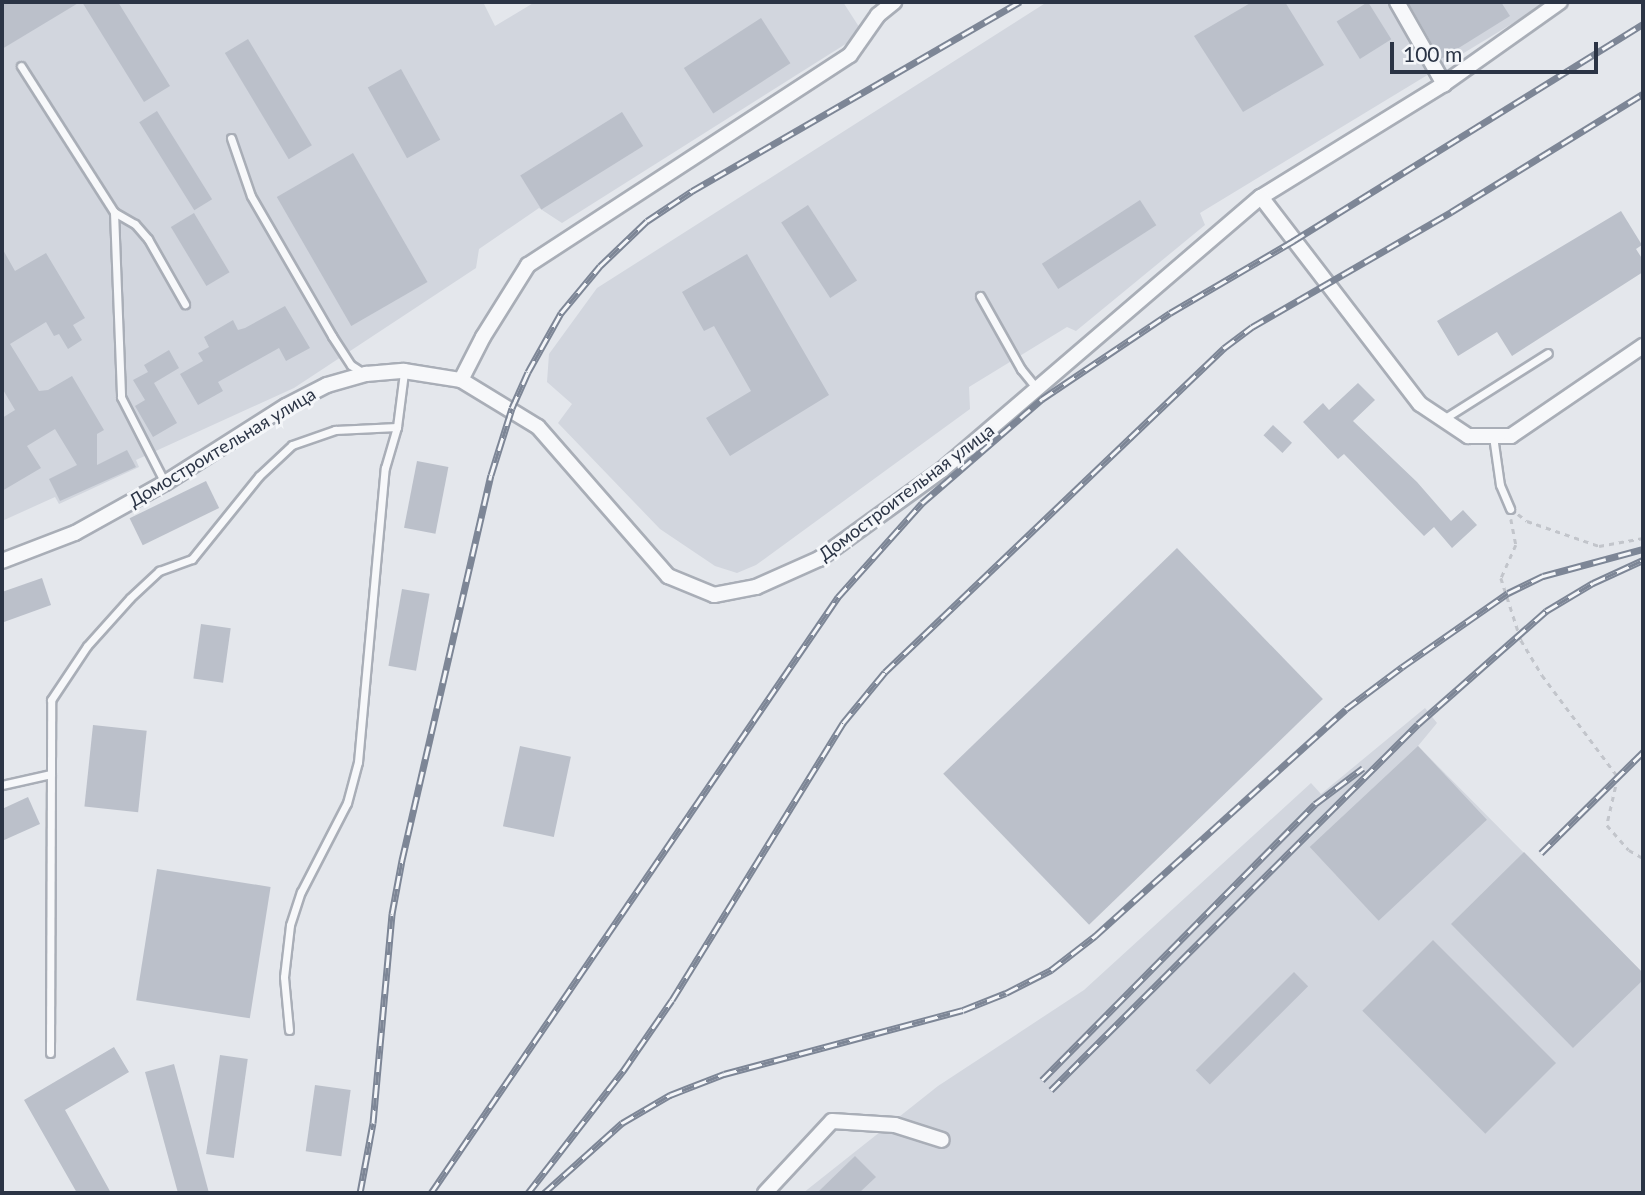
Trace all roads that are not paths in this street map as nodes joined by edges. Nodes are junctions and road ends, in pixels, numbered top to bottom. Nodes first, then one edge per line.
1 (894, 2) edge
2 (1397, 2) edge
3 (1560, 2) edge
4 (21, 66) dead end
5 (1444, 85) junction
6 (231, 138) dead end
7 (1261, 197) junction
8 (114, 212) junction
9 (980, 296) dead end
10 (185, 304) dead end
11 (1643, 346) edge
12 (1548, 352) dead end
13 (404, 371) junction
14 (366, 374) junction
15 (461, 380) junction
16 (1038, 390) junction
17 (1442, 420) junction
18 (397, 427) junction
19 (1493, 436) junction
20 (165, 483) junction
21 (1510, 509) road end
22 (2, 561) edge
23 (51, 774) junction
24 (2, 785) edge
25 (289, 1030) dead end
26 (50, 1053) dead end
27 (942, 1140) dead end
28 (765, 1193) edge

1 - 15 street
2 - 5 street
3 - 5 street, Домостроительная улица
4 - 8 lane
5 - 7 street, Домостроительная улица
6 - 14 lane
7 - 16 street, Домостроительная улица
7 - 17 street
8 - 10 lane
8 - 20 lane
9 - 16 lane
11 - 19 street
12 - 17 lane
13 - 14 street, Домостроительная улица
13 - 15 street, Домостроительная улица
13 - 18 lane
14 - 20 street, Домостроительная улица
15 - 16 street, Домостроительная улица
17 - 19 street
18 - 23 lane
18 - 25 lane
19 - 21 lane
20 - 22 street, Домостроительная улица
23 - 24 lane
23 - 26 lane
27 - 28 street

